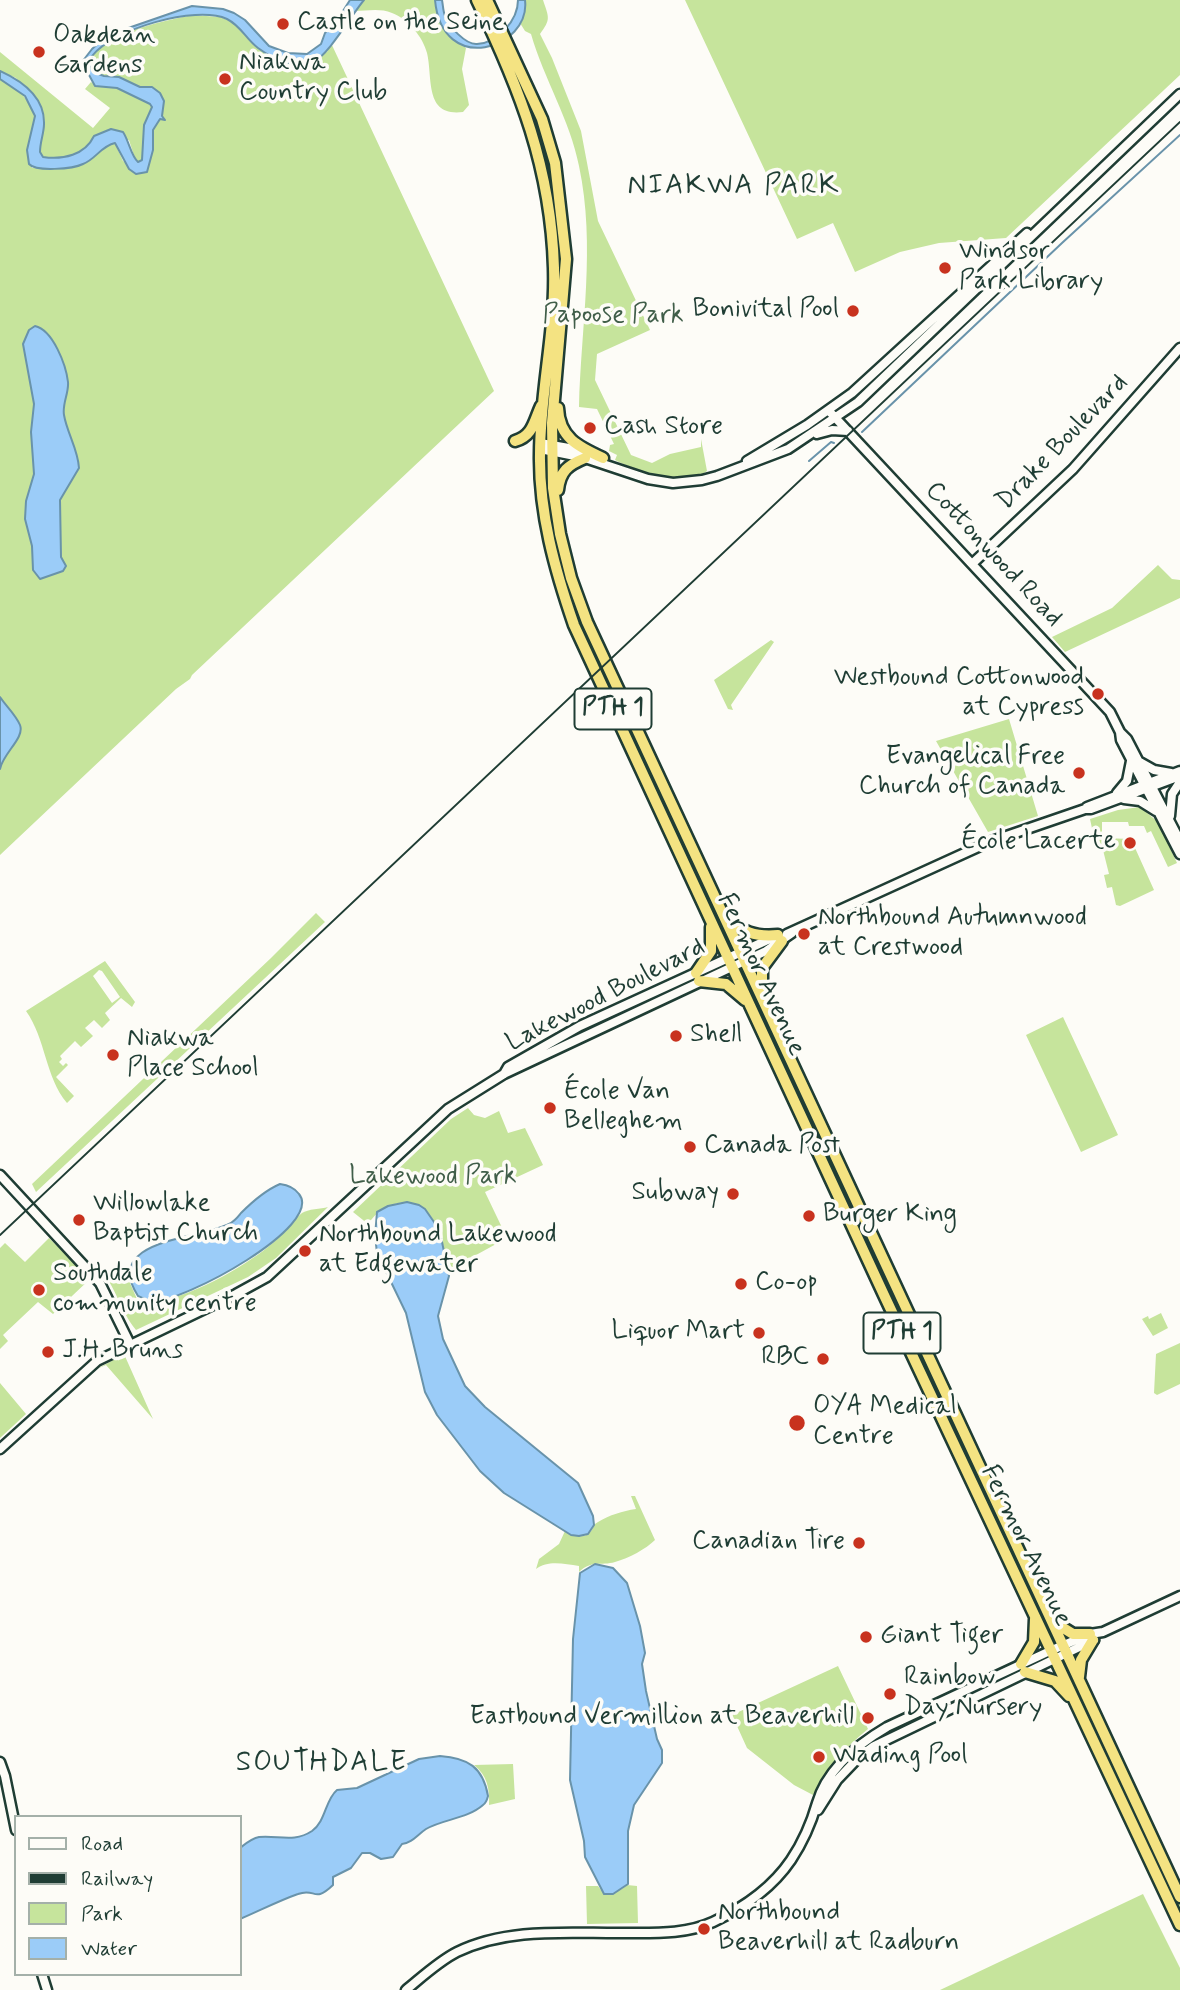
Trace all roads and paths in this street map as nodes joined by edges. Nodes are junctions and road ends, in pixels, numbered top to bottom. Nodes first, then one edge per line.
1 (477, 0) edge
2 (487, 0) edge
3 (489, 15) junction
4 (511, 62) junction
5 (1180, 94) edge
6 (1047, 220) junction
7 (1180, 348) edge
8 (556, 372) junction
9 (544, 399) junction
10 (858, 402) junction
11 (829, 411) junction
12 (835, 418) junction
13 (848, 431) junction
14 (807, 438) junction
15 (515, 441) dead end
16 (545, 447) junction
17 (585, 458) junction
18 (603, 458) junction
19 (730, 471) junction
20 (635, 476) junction
21 (557, 515) junction
22 (972, 564) junction
23 (1135, 760) junction
24 (1177, 774) edge
25 (1180, 782) edge
26 (1148, 785) junction
27 (1118, 797) junction
28 (1159, 813) junction
29 (1170, 822) junction
30 (1180, 841) edge
31 (1180, 854) edge
32 (717, 903) junction
33 (710, 916) junction
34 (780, 938) junction
35 (736, 959) junction
36 (698, 977) junction
37 (765, 1006) junction
38 (753, 1009) junction
39 (0, 1175) edge
40 (119, 1320) junction
41 (130, 1344) junction
42 (109, 1354) junction
43 (0, 1449) edge
44 (1180, 1596) edge
45 (1035, 1615) junction
46 (1051, 1620) junction
47 (1091, 1637) junction
48 (1065, 1650) junction
49 (1054, 1654) junction
50 (1023, 1668) junction
51 (1079, 1681) junction
52 (1079, 1709) junction
53 (0, 1762) edge
54 (14, 1820) edge
55 (1180, 1897) edge
56 (1180, 1925) edge
57 (406, 1990) edge

1 - 3 highway, Fermor Avenue / PTH 1
2 - 3 highway, Fermor Avenue / PTH 1
3 - 4 highway, Fermor Avenue / PTH 1
4 - 8 highway, Fermor Avenue / PTH 1
4 - 9 highway, Fermor Avenue / PTH 1
5 - 6 street
6 - 10 street
6 - 11 street
7 - 22 street, Drake Boulevard
8 - 16 highway, Fermor Avenue / PTH 1
8 - 18 highway
9 - 15 highway
9 - 16 highway, Fermor Avenue / PTH 1
10 - 12 street
10 - 13 street
11 - 12 street, Cottonwood Road
11 - 19 street
12 - 13 street, Cottonwood Road
12 - 14 street
13 - 14 street
13 - 22 street, Cottonwood Road
14 - 19 street
16 - 17 street
16 - 18 street
16 - 21 highway, Fermor Avenue / PTH 1
16 - 33 highway, Fermor Avenue / PTH 1
17 - 20 street
17 - 21 highway
18 - 20 street
19 - 20 street
21 - 32 highway, Fermor Avenue / PTH 1
22 - 23 street, Cottonwood Road
23 - 24 street
23 - 26 street, Cottonwood Road
23 - 27 street
24 - 26 street, Lakewood Boulevard
25 - 29 street
26 - 27 street, Lakewood Boulevard
26 - 28 street, Cottonwood Road
26 - 29 street, Cottonwood Road
27 - 28 street
27 - 34 street, Lakewood Boulevard
28 - 31 street, Cottonwood Road
29 - 30 street, Cottonwood Road
32 - 34 highway
32 - 35 highway, Fermor Avenue / PTH 1
33 - 35 highway, Fermor Avenue / PTH 1
33 - 36 highway
34 - 35 street, Lakewood Boulevard
34 - 37 highway
35 - 36 street, Lakewood Boulevard
35 - 37 highway, Fermor Avenue / PTH 1
35 - 38 highway, Fermor Avenue / PTH 1
36 - 38 highway
36 - 41 street, Lakewood Boulevard
37 - 46 highway, Fermor Avenue / PTH 1
38 - 45 highway, Fermor Avenue / PTH 1
39 - 40 street
40 - 41 street
40 - 42 street
41 - 42 street, Lakewood Boulevard
42 - 43 street, Lakewood Boulevard
44 - 47 street
45 - 49 highway, Fermor Avenue / PTH 1
45 - 50 highway
46 - 47 highway
46 - 48 highway, Fermor Avenue / PTH 1
47 - 48 street
47 - 51 highway
48 - 49 street
48 - 51 highway, Fermor Avenue / PTH 1
49 - 50 street
49 - 52 highway, Fermor Avenue / PTH 1
50 - 52 highway
50 - 57 street
51 - 55 highway, Fermor Avenue / PTH 1
52 - 56 highway, Fermor Avenue / PTH 1
53 - 54 street

